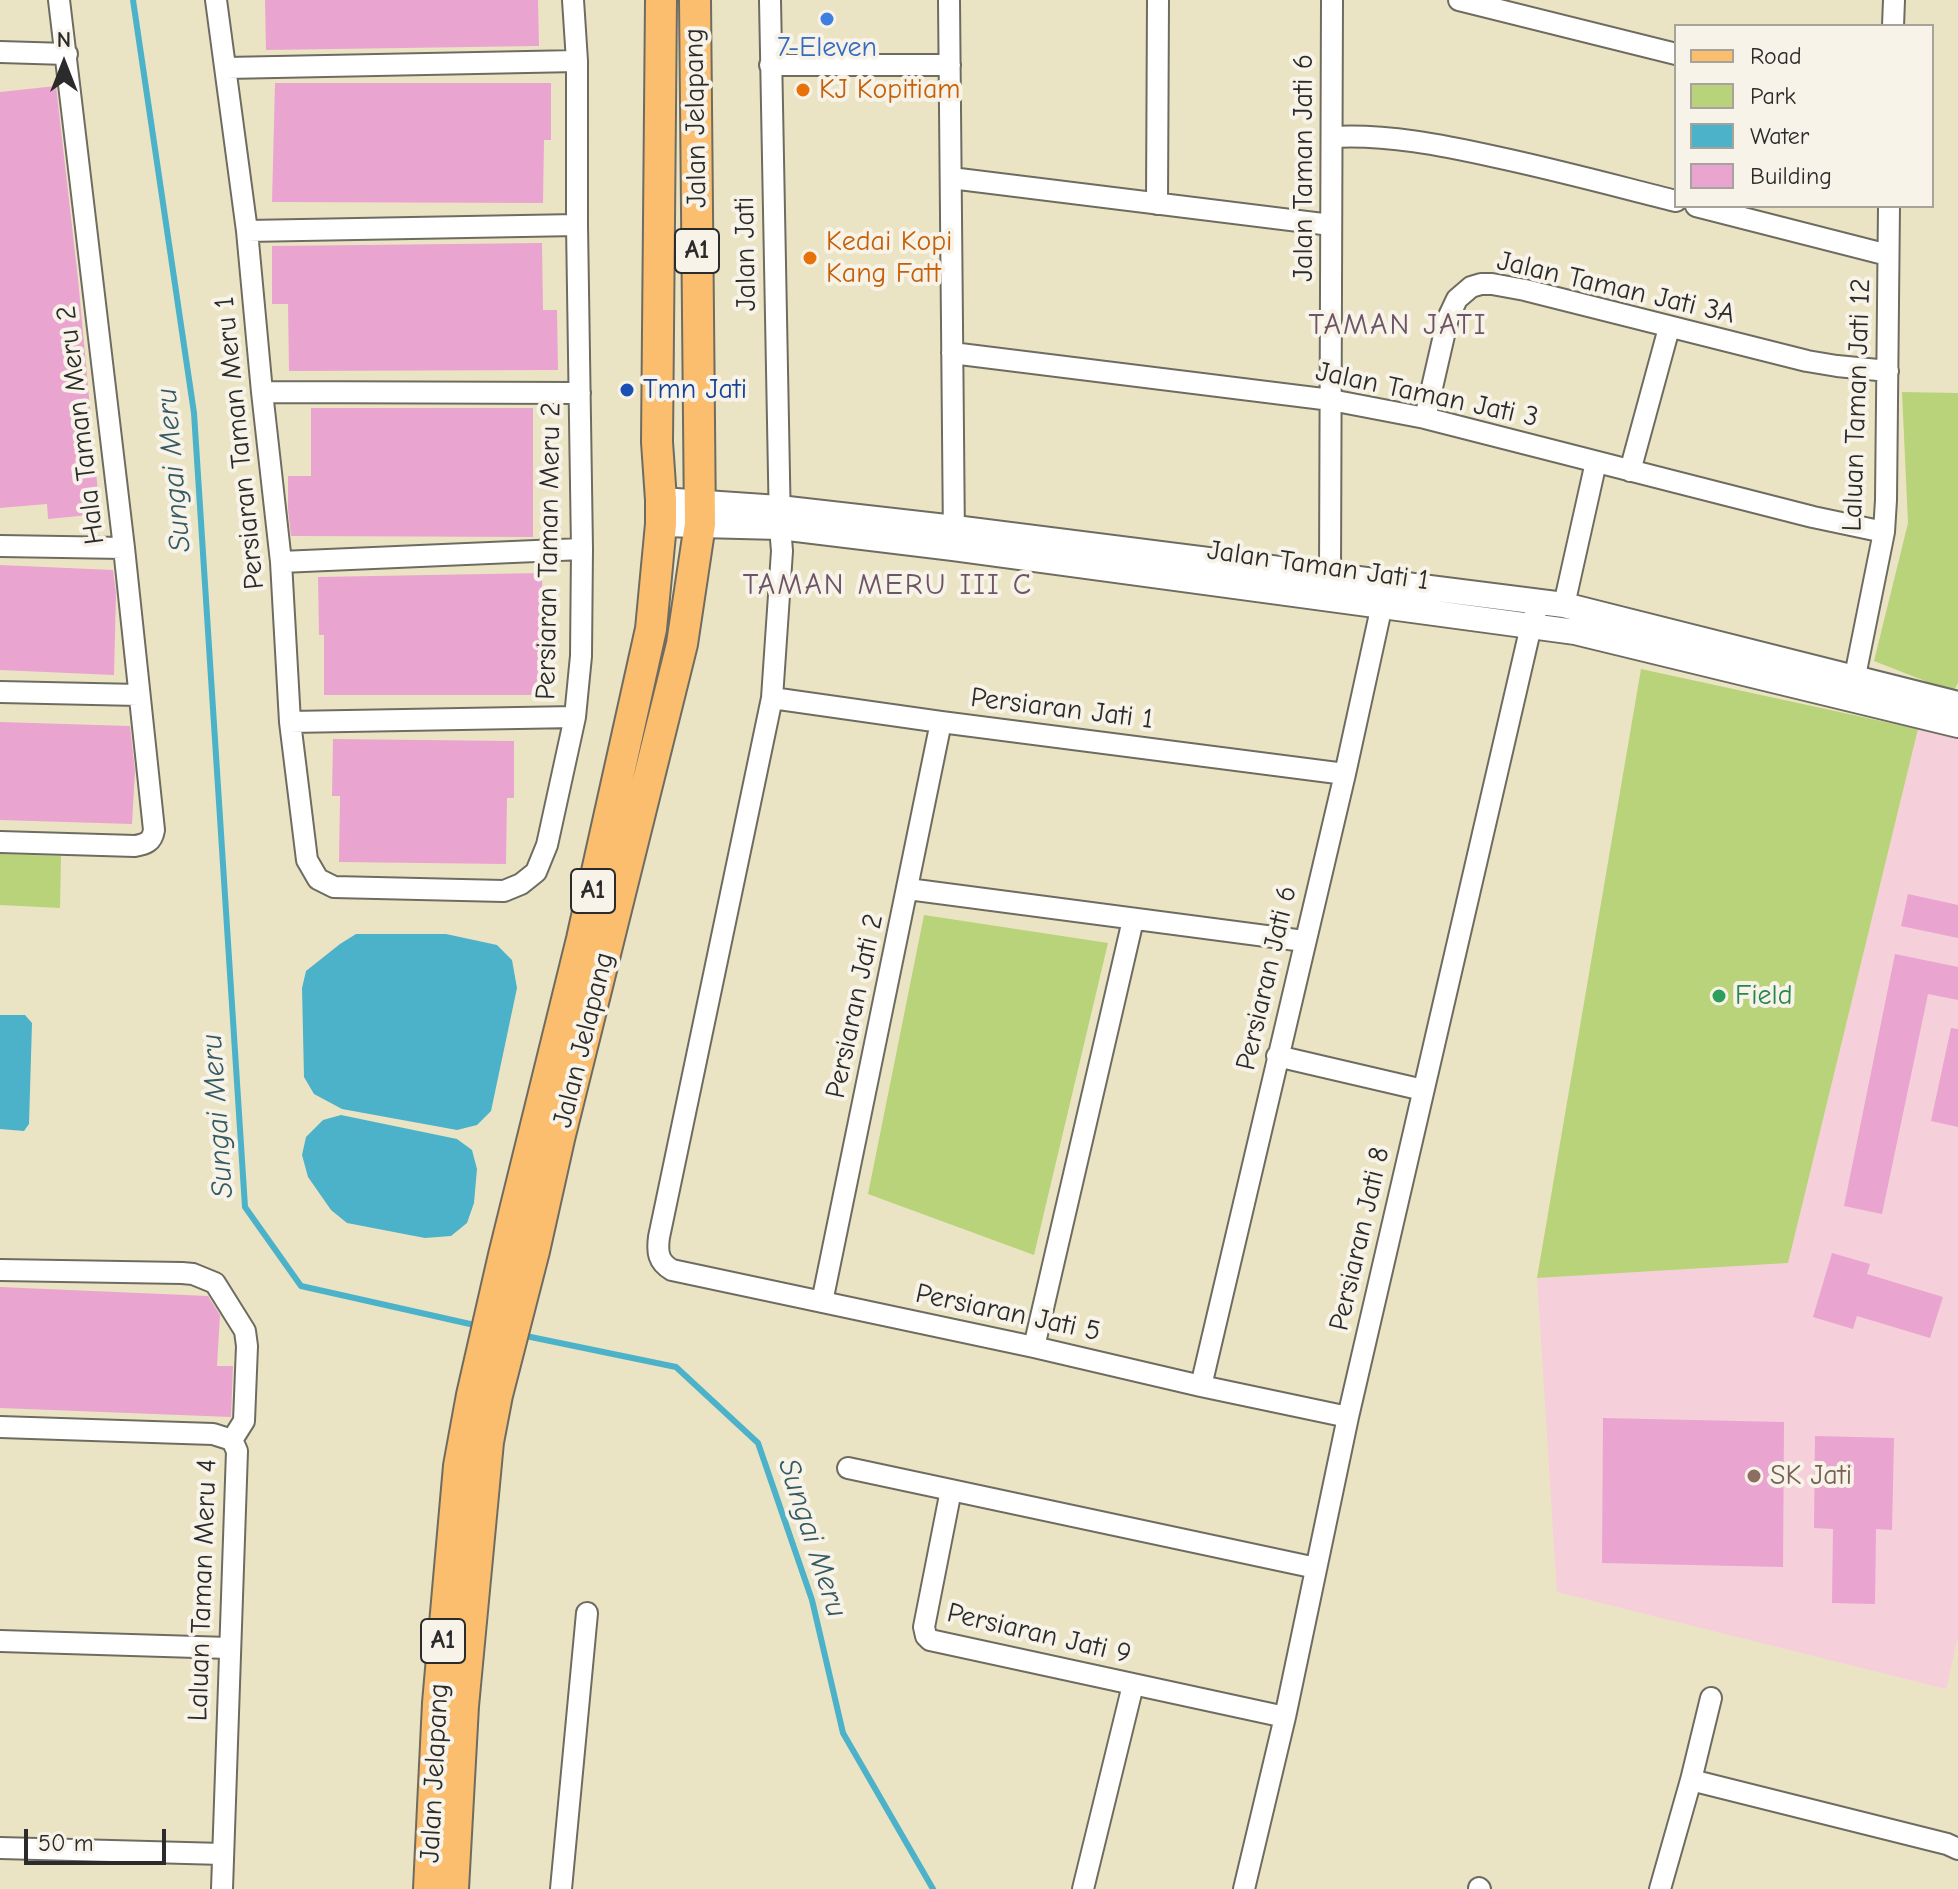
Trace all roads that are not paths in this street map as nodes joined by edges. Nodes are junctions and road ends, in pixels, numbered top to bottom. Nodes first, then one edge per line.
1 (59, 0) edge
2 (216, 0) edge
3 (573, 0) edge
4 (661, 0) edge
5 (695, 0) edge
6 (770, 0) edge
7 (949, 0) edge
8 (1158, 0) edge
9 (1332, 0) edge
10 (1459, 0) edge
11 (1894, 0) edge
12 (1893, 24) edge
13 (0, 52) edge
14 (67, 54) junction
15 (1674, 54) edge
16 (577, 61) junction
17 (770, 65) junction
18 (950, 65) junction
19 (226, 68) junction
20 (1332, 137) junction
21 (951, 178) junction
22 (1674, 201) edge
23 (1157, 204) junction
24 (1704, 208) edge
25 (1889, 208) edge
26 (577, 225) junction
27 (1331, 225) junction
28 (247, 231) junction
29 (1888, 255) junction
30 (1669, 328) junction
31 (952, 353) junction
32 (1888, 371) junction
33 (262, 392) junction
34 (580, 393) junction
35 (1331, 400) junction
36 (1425, 418) junction
37 (1596, 462) junction
38 (1630, 471) junction
39 (661, 512) junction
40 (699, 513) junction
41 (780, 517) junction
42 (1884, 532) junction
43 (954, 538) junction
44 (0, 546) edge
45 (124, 548) junction
46 (582, 549) junction
47 (281, 562) junction
48 (1330, 576) junction
49 (1384, 594) junction
50 (1564, 605) junction
51 (1535, 614) junction
52 (1853, 688) junction
53 (0, 692) edge
54 (139, 695) junction
55 (772, 698) junction
56 (1958, 704) edge
57 (575, 717) junction
58 (290, 722) junction
59 (941, 722) junction
60 (1958, 725) edge
61 (1345, 774) junction
62 (0, 842) edge
63 (318, 879) joint
64 (908, 889) junction
65 (1133, 920) junction
66 (1304, 941) junction
67 (1277, 1056) junction
68 (1423, 1090) junction
69 (660, 1259) joint
70 (0, 1270) edge
71 (822, 1302) junction
72 (1034, 1347) junction
73 (1201, 1386) junction
74 (485, 1395) junction
75 (1348, 1417) junction
76 (0, 1427) edge
77 (232, 1440) junction
78 (848, 1468) dead end
79 (951, 1490) junction
80 (1316, 1568) junction
81 (587, 1613) dead end
82 (0, 1641) edge
83 (229, 1648) junction
84 (1133, 1685) junction
85 (1711, 1698) dead end
86 (1285, 1717) junction
87 (1691, 1780) junction
88 (0, 1848) edge
89 (1958, 1849) edge
90 (223, 1854) junction
91 (222, 1889) edge
92 (429, 1889) edge
93 (453, 1889) edge
94 (561, 1889) edge
95 (1083, 1889) edge
96 (1244, 1889) edge
97 (1660, 1889) edge

1 - 14 street, Hala Taman Meru 2
2 - 19 street, Persiaran Taman Meru 1
3 - 16 street, Persiaran Taman Meru 2
4 - 39 main road, Jalan Jelapang / A1
5 - 40 main road, Jalan Jelapang / A1
6 - 17 street, Jalan Jati
7 - 18 street
8 - 23 street
9 - 20 street, Jalan Taman Jati 6
10 - 15 street
11 - 12 street
13 - 14 street
14 - 45 street, Hala Taman Meru 2
16 - 19 street
16 - 26 street, Persiaran Taman Meru 2
17 - 18 street
17 - 41 street, Jalan Jati
18 - 21 street
19 - 28 street, Persiaran Taman Meru 1
20 - 22 street
20 - 27 street, Jalan Taman Jati 6
21 - 23 street
21 - 31 street
23 - 27 street
24 - 29 street
25 - 29 street, Laluan Taman Jati 12
26 - 28 street
26 - 34 street, Persiaran Taman Meru 2
27 - 35 street, Jalan Taman Jati 6
28 - 33 street, Persiaran Taman Meru 1
29 - 32 street, Laluan Taman Jati 12
30 - 32 street, Jalan Taman Jati 3A
30 - 36 street, Jalan Taman Jati 3A
30 - 38 street
31 - 35 street, Jalan Taman Jati 3
31 - 43 street
32 - 42 street, Laluan Taman Jati 12
33 - 34 street
33 - 47 street, Persiaran Taman Meru 1
34 - 46 street, Persiaran Taman Meru 2
35 - 36 street, Jalan Taman Jati 3
35 - 48 street, Jalan Taman Jati 6
36 - 37 street, Jalan Taman Jati 3
37 - 38 street, Jalan Taman Jati 3
37 - 50 street
38 - 42 street, Jalan Taman Jati 3
39 - 40 street, Jalan Taman Jati 1
39 - 74 main road, Jalan Jelapang / A1
40 - 41 street, Jalan Taman Jati 1
40 - 74 main road, Jalan Jelapang / A1
41 - 43 street, Jalan Taman Jati 1
41 - 55 street, Jalan Jati
42 - 52 street, Laluan Taman Jati 12
43 - 48 street, Jalan Taman Jati 1
43 - 49 street, Jalan Taman Jati 1
44 - 45 street
45 - 54 street, Hala Taman Meru 2
46 - 47 street
46 - 57 street, Persiaran Taman Meru 2
47 - 58 street, Persiaran Taman Meru 1
48 - 49 street, Jalan Taman Jati 1
49 - 51 street, Jalan Taman Jati 1
49 - 61 street, Persiaran Jati 6
50 - 51 street, Jalan Taman Jati 1
50 - 52 street, Jalan Taman Jati 1
51 - 52 street, Jalan Taman Jati 1
51 - 68 street, Persiaran Jati 8
52 - 56 street, Jalan Taman Jati 1
52 - 60 street, Jalan Taman Jati 1
53 - 54 street
54 - 62 street, Hala Taman Meru 2
55 - 59 street, Persiaran Jati 1
55 - 69 street, Jalan Jati
57 - 58 street
57 - 63 street, Persiaran Taman Meru 2
58 - 63 street, Persiaran Taman Meru 1
59 - 61 street, Persiaran Jati 1
59 - 64 street, Persiaran Jati 2
61 - 66 street, Persiaran Jati 6
64 - 65 street
64 - 71 street, Persiaran Jati 2
65 - 66 street
65 - 72 street
66 - 67 street, Persiaran Jati 6
67 - 68 street
67 - 73 street, Persiaran Jati 6
68 - 75 street, Persiaran Jati 8
69 - 71 street, Persiaran Jati 5
70 - 77 street, Laluan Taman Meru 4
71 - 72 street, Persiaran Jati 5
72 - 73 street, Persiaran Jati 5
73 - 75 street, Persiaran Jati 5
74 - 92 main road, Jalan Jelapang / A1
74 - 93 main road, Jalan Jelapang / A1
75 - 80 street, Persiaran Jati 8
76 - 77 street
77 - 83 street, Laluan Taman Meru 4
78 - 79 street
79 - 80 street
79 - 84 street, Persiaran Jati 9
80 - 86 street, Persiaran Jati 8
81 - 94 street
82 - 83 street
83 - 90 street, Laluan Taman Meru 4
84 - 86 street, Persiaran Jati 9
84 - 95 street
85 - 87 street
86 - 96 street, Persiaran Jati 8
87 - 89 street
87 - 97 street
88 - 90 street
90 - 91 street, Laluan Taman Meru 4

